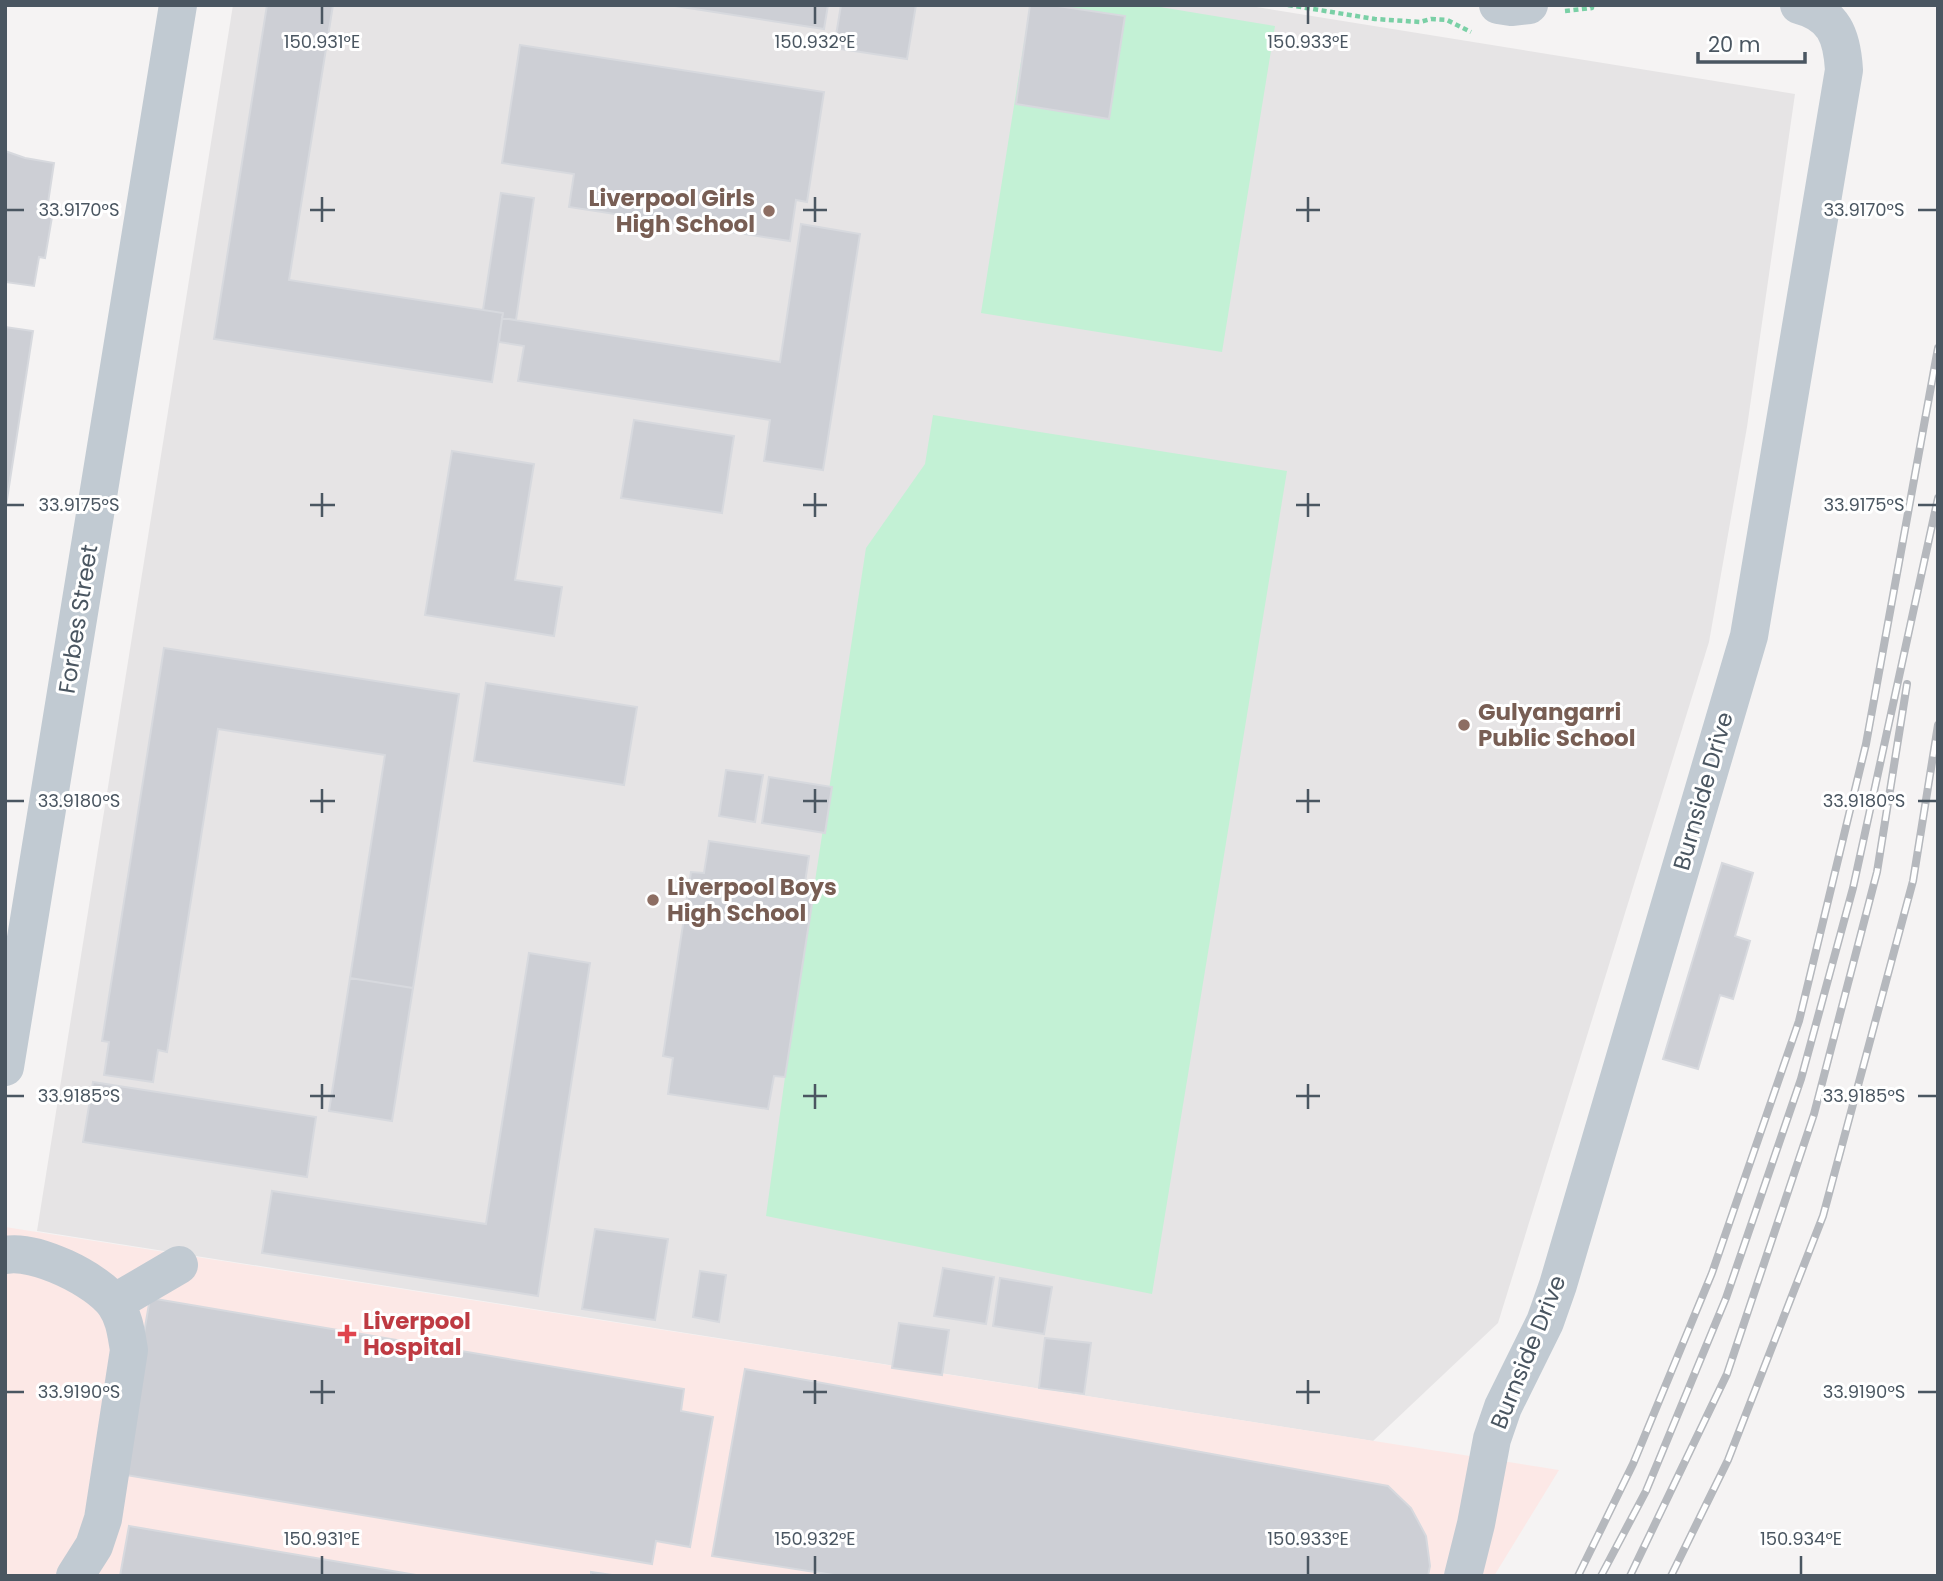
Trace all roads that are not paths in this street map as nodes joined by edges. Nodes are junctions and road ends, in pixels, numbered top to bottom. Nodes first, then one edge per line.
1 (178, 5) edge
2 (1499, 5) edge
3 (1529, 5) edge
4 (1799, 5) edge
5 (5, 1067) edge
6 (9, 1244) edge
7 (179, 1265) dead end
8 (114, 1303) junction
9 (75, 1576) edge
10 (1462, 1576) edge

1 - 5 street, Forbes Street
2 - 3 street
4 - 10 street, Burnside Drive
6 - 8 street
7 - 8 street
8 - 9 street

